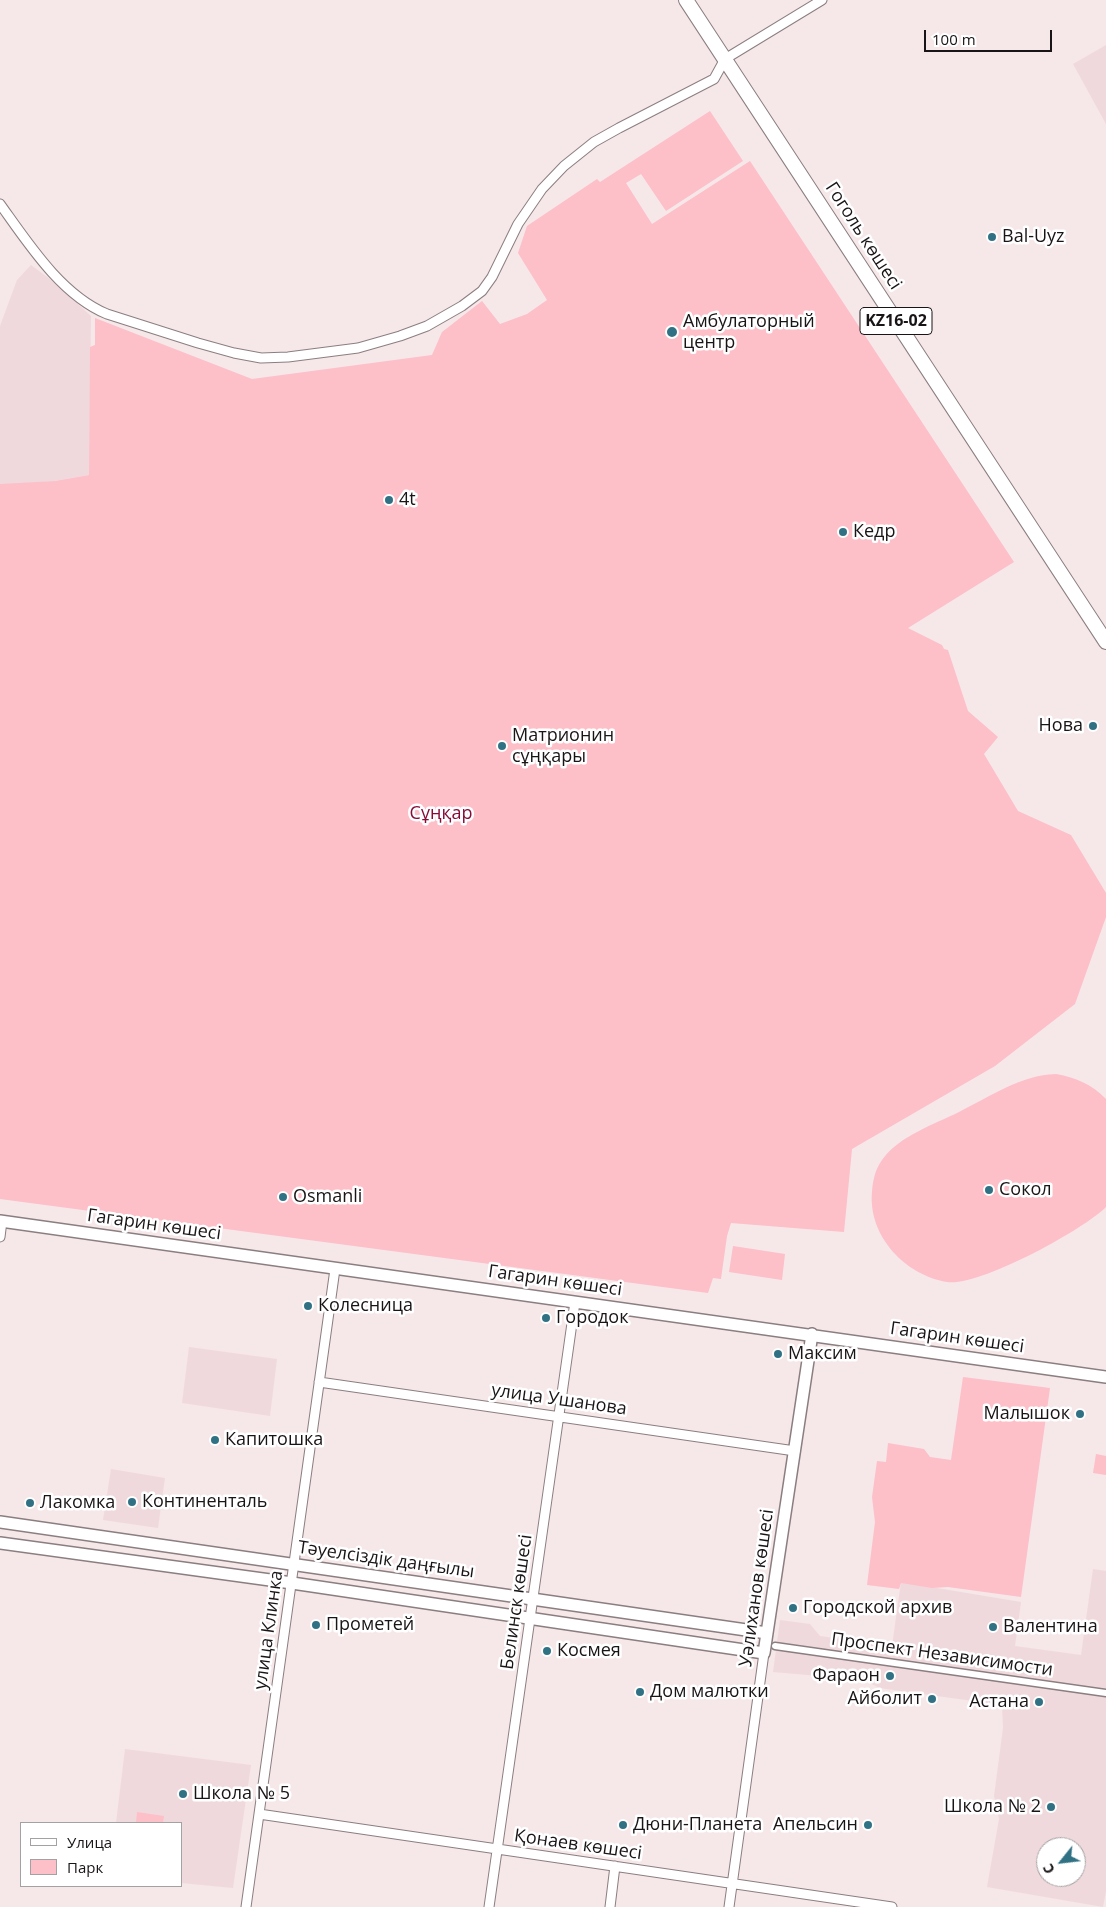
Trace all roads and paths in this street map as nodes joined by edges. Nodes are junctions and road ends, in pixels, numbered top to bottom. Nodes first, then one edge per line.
1 (686, 0) edge
2 (822, 0) edge
3 (725, 59) junction
4 (0, 204) edge
5 (1106, 642) edge
6 (1, 1221) edge
7 (0, 1237) edge
8 (335, 1269) junction
9 (575, 1302) junction
10 (812, 1334) junction
11 (1106, 1377) edge
12 (319, 1382) junction
13 (559, 1416) junction
14 (795, 1451) junction
15 (0, 1522) edge
16 (0, 1544) edge
17 (294, 1565) junction
18 (292, 1583) junction
19 (534, 1599) junction
20 (530, 1617) junction
21 (767, 1633) junction
22 (770, 1650) junction
23 (1106, 1694) edge
24 (259, 1814) junction
25 (498, 1849) junction
26 (615, 1866) junction
27 (734, 1884) junction
28 (246, 1907) edge
29 (489, 1907) edge
30 (610, 1907) edge
31 (729, 1907) edge
32 (892, 1907) edge

1 - 3 main road, Гоголь көшесі / KZ16-02
2 - 3 street
3 - 4 street
3 - 5 main road, Гоголь көшесі / KZ16-02
6 - 7 street
6 - 8 street, Гагарин көшесі
8 - 9 street, Гагарин көшесі
8 - 12 street, улица Клинка
9 - 10 street, Гагарин көшесі
9 - 13 street, Белинск көшесі
10 - 11 street, Гагарин көшесі
10 - 14 street, Уәлиханов көшесі
12 - 13 street, улица Ушанова
12 - 17 street, улица Клинка
13 - 14 street, улица Ушанова
13 - 19 street, Белинск көшесі
14 - 21 street, Уәлиханов көшесі
15 - 17 street, Тәуелсіздік даңғылы
16 - 18 street, Тәуелсіздік даңғылы
17 - 18 street, улица Клинка
17 - 19 street, Тәуелсіздік даңғылы
18 - 20 street, Тәуелсіздік даңғылы
18 - 24 street, улица Клинка
19 - 20 street, Белинск көшесі
19 - 21 street, Тәуелсіздік даңғылы
20 - 22 street, Тәуелсіздік даңғылы
20 - 25 street, Белинск көшесі
21 - 22 street, Уәлиханов көшесі
22 - 23 street, Проспект Независимости
22 - 27 street, Уәлиханов көшесі
24 - 25 street, Қонаев көшесі
24 - 28 street, улица Клинка
25 - 26 street, Қонаев көшесі
25 - 29 street, Белинск көшесі
26 - 27 street, Қонаев көшесі
26 - 30 street
27 - 31 street, Уәлиханов көшесі
27 - 32 street, Қонаев көшесі

